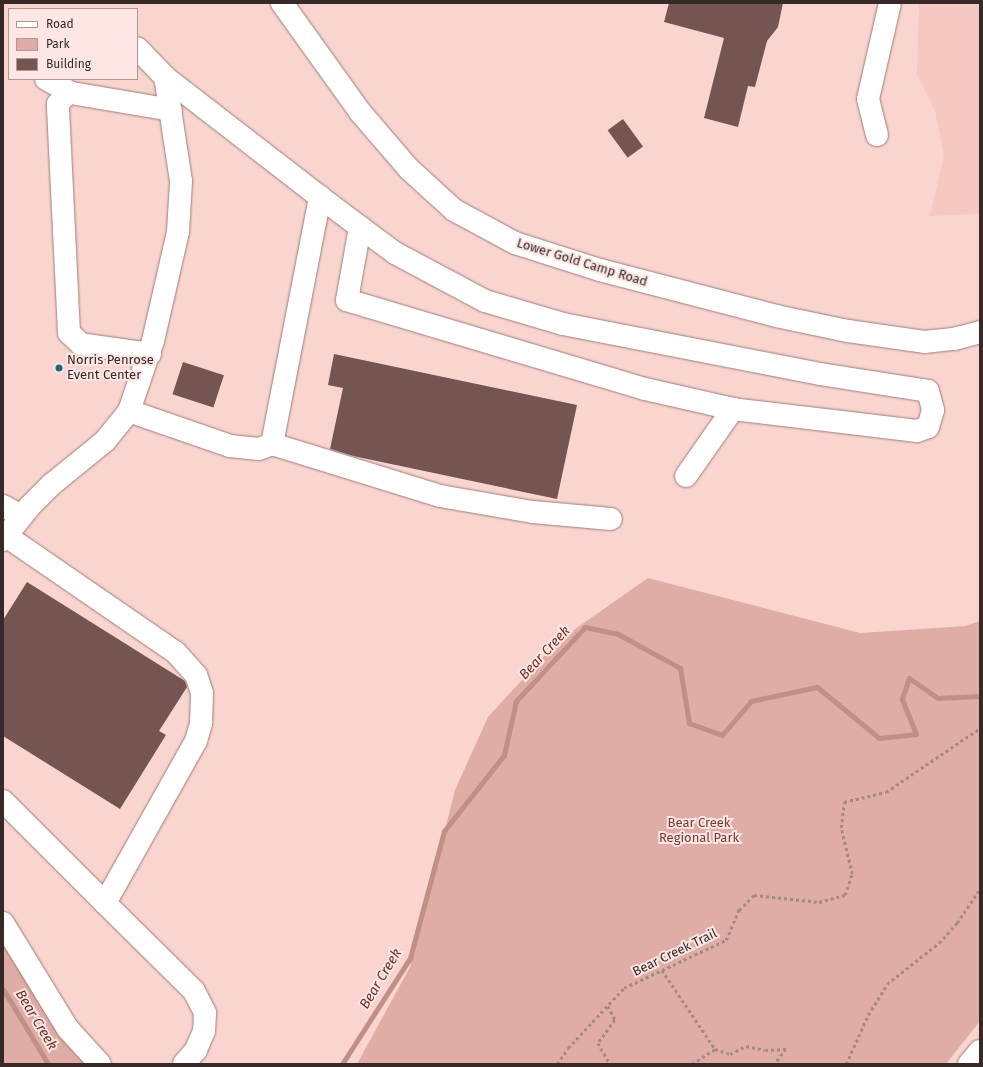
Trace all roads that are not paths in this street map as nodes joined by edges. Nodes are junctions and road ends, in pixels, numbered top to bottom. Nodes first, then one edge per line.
1 (282, 3) edge
2 (890, 3) edge
3 (138, 49) edge
4 (165, 77) junction
5 (48, 80) edge
6 (71, 93) junction
7 (171, 110) junction
8 (877, 135) dead end
9 (320, 197) junction
10 (360, 227) junction
11 (980, 332) edge
12 (150, 354) junction
13 (733, 409) junction
14 (130, 410) junction
15 (272, 444) junction
16 (686, 476) dead end
17 (3, 506) edge
18 (22, 516) junction
19 (611, 519) dead end
20 (4, 538) edge
21 (3, 801) edge
22 (105, 903) junction
23 (3, 923) edge
24 (980, 1051) edge
25 (100, 1064) edge
26 (184, 1064) edge
27 (969, 1064) edge

1 - 11 street, Lower Gold Camp Road
2 - 8 street
3 - 4 street
4 - 7 street
4 - 9 street
5 - 6 street
6 - 7 street
6 - 12 street
7 - 12 street
9 - 10 street
9 - 15 street
10 - 13 street
10 - 13 street
12 - 14 street
13 - 16 street
14 - 15 street
14 - 18 street
15 - 19 street
17 - 18 street
18 - 20 street
20 - 22 street
21 - 22 street
22 - 26 street
23 - 25 street
24 - 27 street

